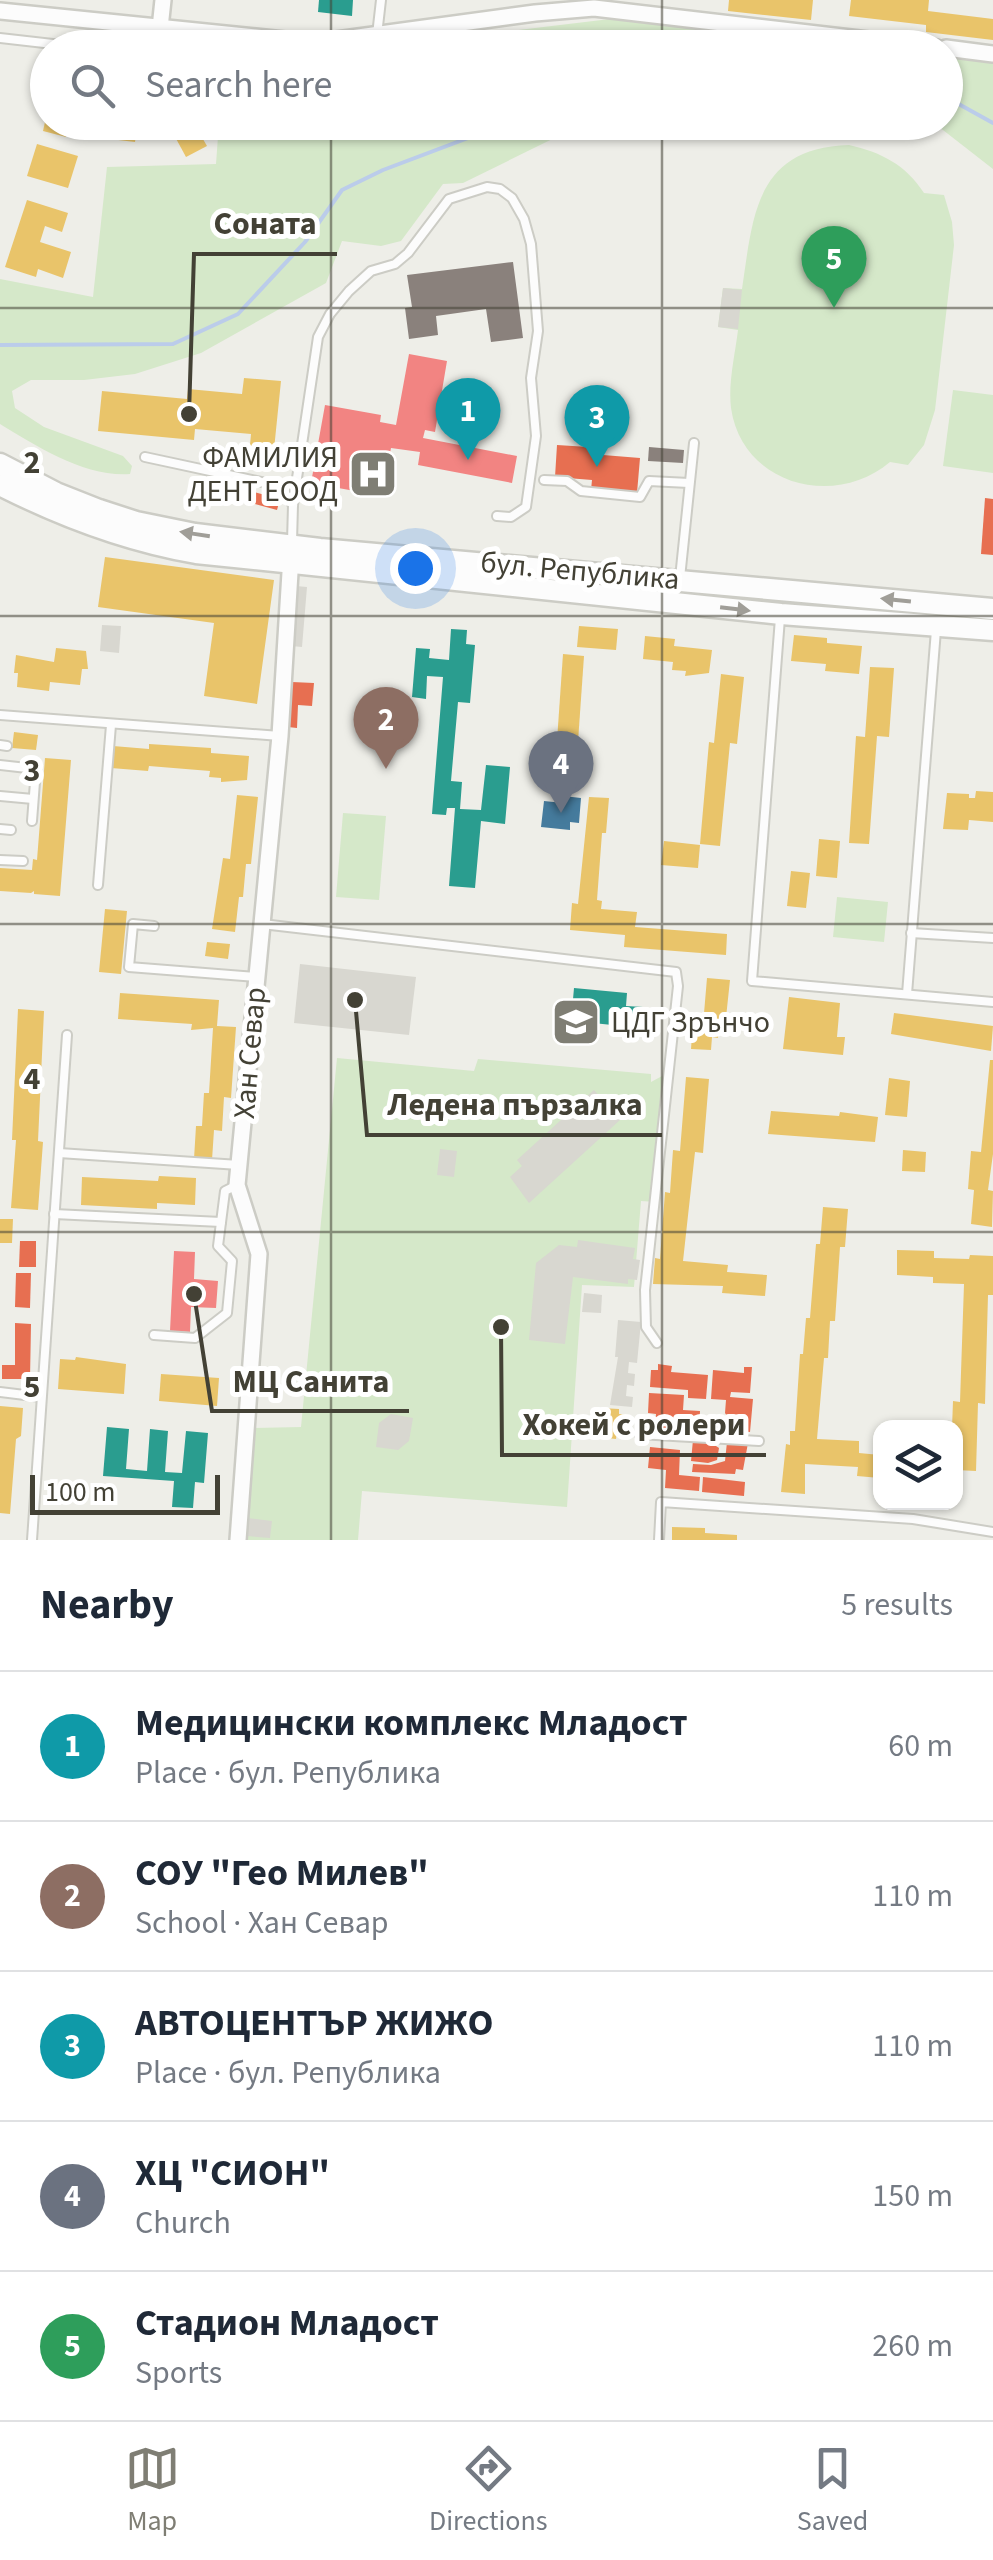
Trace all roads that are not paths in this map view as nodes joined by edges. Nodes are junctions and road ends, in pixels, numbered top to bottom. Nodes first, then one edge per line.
1 (163, 0) edge
2 (380, 0) edge
3 (594, 4) edge
4 (646, 7) edge
5 (0, 11) edge
6 (160, 28) junction
7 (179, 30) edge
8 (378, 30) edge
9 (423, 30) edge
10 (810, 30) edge
11 (0, 38) edge
12 (30, 41) edge
13 (963, 50) edge
14 (993, 54) edge
15 (694, 444) dead end
16 (145, 457) dead end
17 (0, 464) edge
18 (544, 480) dead end
19 (689, 483) junction
20 (0, 485) edge
21 (292, 505) junction
22 (497, 516) dead end
23 (291, 554) junction
24 (680, 579) junction
25 (993, 609) edge
26 (781, 614) junction
27 (936, 625) junction
28 (993, 630) edge
29 (0, 715) edge
30 (111, 725) junction
31 (280, 736) junction
32 (0, 764) edge
33 (0, 796) edge
34 (33, 799) junction
35 (32, 822) dead end
36 (0, 829) edge
37 (11, 830) dead end
38 (0, 860) edge
39 (24, 862) dead end
40 (98, 885) dead end
41 (262, 924) junction
42 (154, 926) dead end
43 (911, 933) junction
44 (993, 938) edge
45 (257, 977) junction
46 (906, 994) junction
47 (993, 1002) edge
48 (67, 1035) dead end
49 (59, 1152) junction
50 (239, 1165) junction
51 (237, 1185) junction
52 (54, 1214) junction
53 (221, 1222) junction
54 (154, 1335) dead end
55 (657, 1343) dead end
56 (0, 1392) edge
57 (42, 1397) junction
58 (638, 1434) dead end
59 (759, 1441) dead end
60 (993, 1532) edge
61 (32, 1540) edge
62 (238, 1540) edge
63 (659, 1540) edge

1 - 6 street
2 - 8 lane
3 - 4 street
3 - 9 street
4 - 10 street
5 - 6 street
6 - 7 street
11 - 12 lane
13 - 14 street
15 - 19 lane
16 - 21 lane
23 -> 17 street, бул. Република
18 - 19 lane
19 - 24 lane
20 - 23 street, бул. Република
21 - 22 lane
21 - 23 lane
23 - 24 street, бул. Република
23 -> 26 street, бул. Република
23 - 31 street, Хан Севар
25 -> 24 street, бул. Република
26 - 27 street, бул. Република
26 - 46 lane
27 - 28 street, бул. Република
27 - 43 lane
29 - 30 lane
30 - 31 lane
30 - 40 lane
31 - 41 street, Хан Севар
32 - 34 lane
33 - 34 lane
34 - 35 lane
36 - 37 lane
38 - 39 lane
41 - 45 street, Хан Севар
41 - 55 lane
42 - 45 lane
43 - 44 lane
43 - 46 lane
45 - 50 street, Хан Севар
46 - 47 lane
48 - 49 lane
49 - 50 lane
49 - 52 lane
50 - 51 street, Хан Севар
51 - 53 lane
51 - 62 street, Хан Севар
52 - 53 lane
52 - 57 lane
53 - 54 lane
56 - 57 lane
57 - 61 lane
58 - 59 lane
60 - 63 lane

